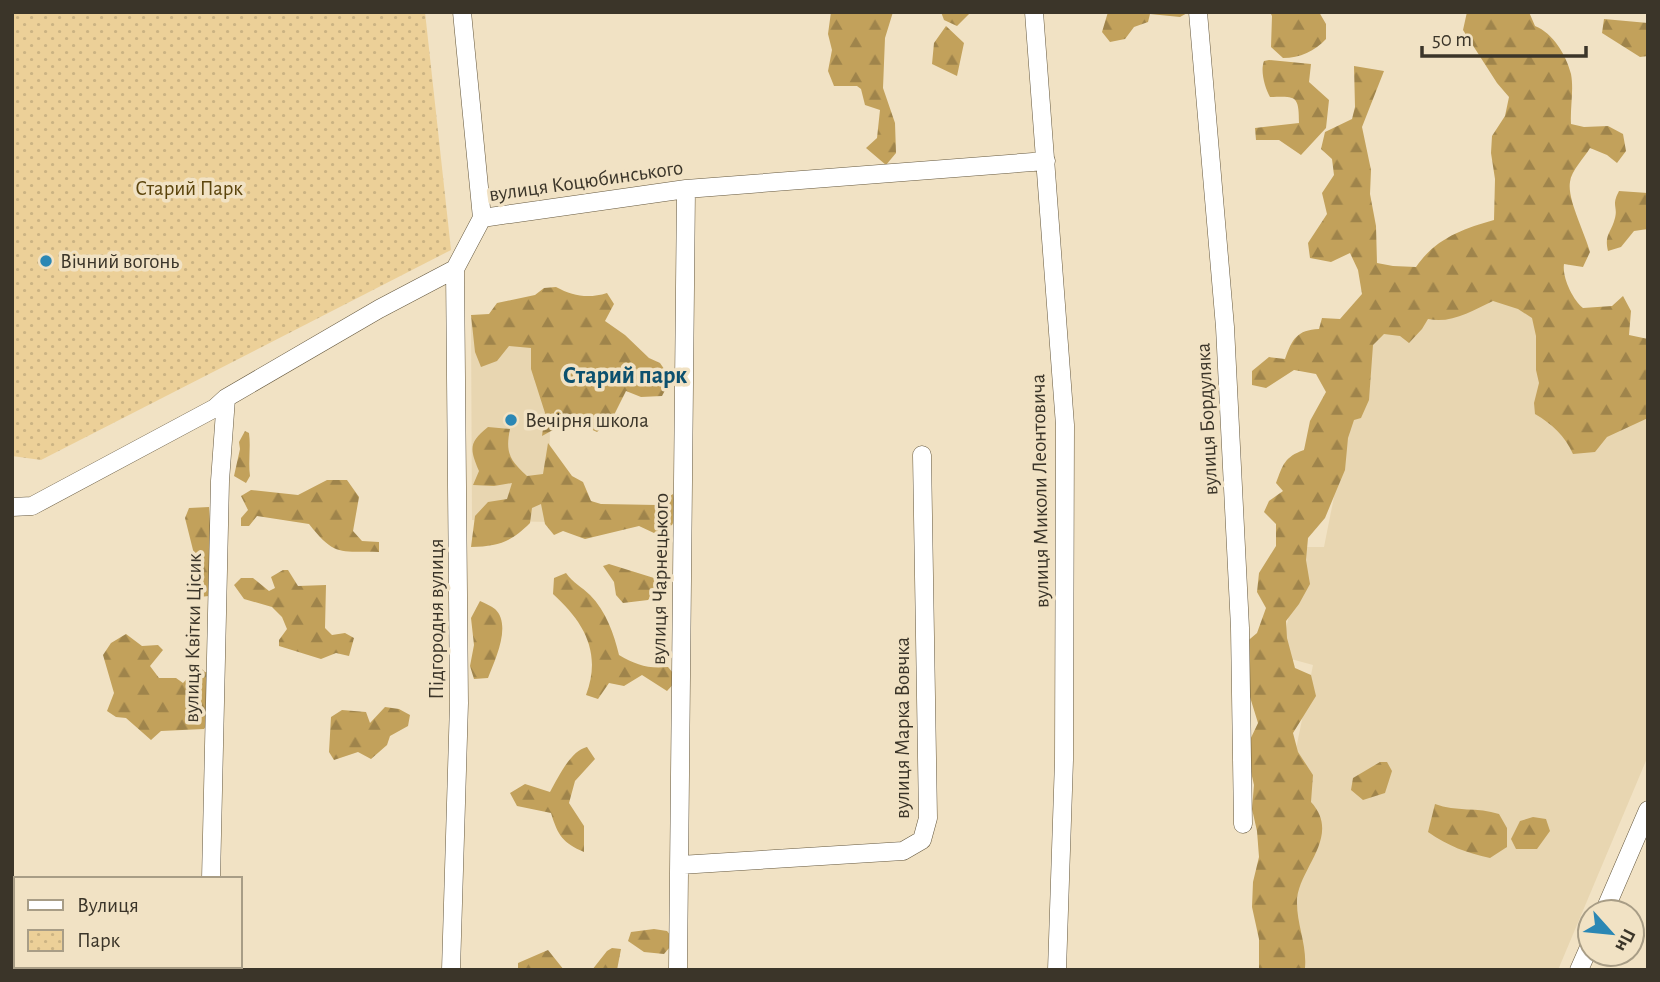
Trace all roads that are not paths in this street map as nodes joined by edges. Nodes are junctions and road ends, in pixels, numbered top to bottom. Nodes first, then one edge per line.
1 (462, 12) edge
2 (1034, 12) edge
3 (1198, 12) edge
4 (1046, 161) junction
5 (686, 189) junction
6 (482, 218) junction
7 (454, 269) junction
8 (226, 398) junction
9 (922, 455) dead end
10 (12, 506) edge
11 (1648, 810) edge
12 (1244, 824) dead end
13 (680, 865) junction
14 (211, 877) edge
15 (1610, 898) edge
16 (451, 970) edge
17 (678, 970) edge
18 (1057, 970) edge

1 - 6 street
2 - 4 street, вулиця Миколи Леонтовича
3 - 12 street, вулиця Бордуляка
4 - 5 street, вулиця Коцюбинського
4 - 18 street, вулиця Миколи Леонтовича
5 - 6 street, вулиця Коцюбинського
5 - 13 street, вулиця Чарнецького
6 - 7 street, вулиця Коцюбинського
7 - 8 street
7 - 16 street, Підгородня вулиця
8 - 10 street
8 - 14 street, вулиця Квітки Цісик
9 - 13 street, вулиця Марка Вовчка
11 - 15 street
13 - 17 street, вулиця Чарнецького

